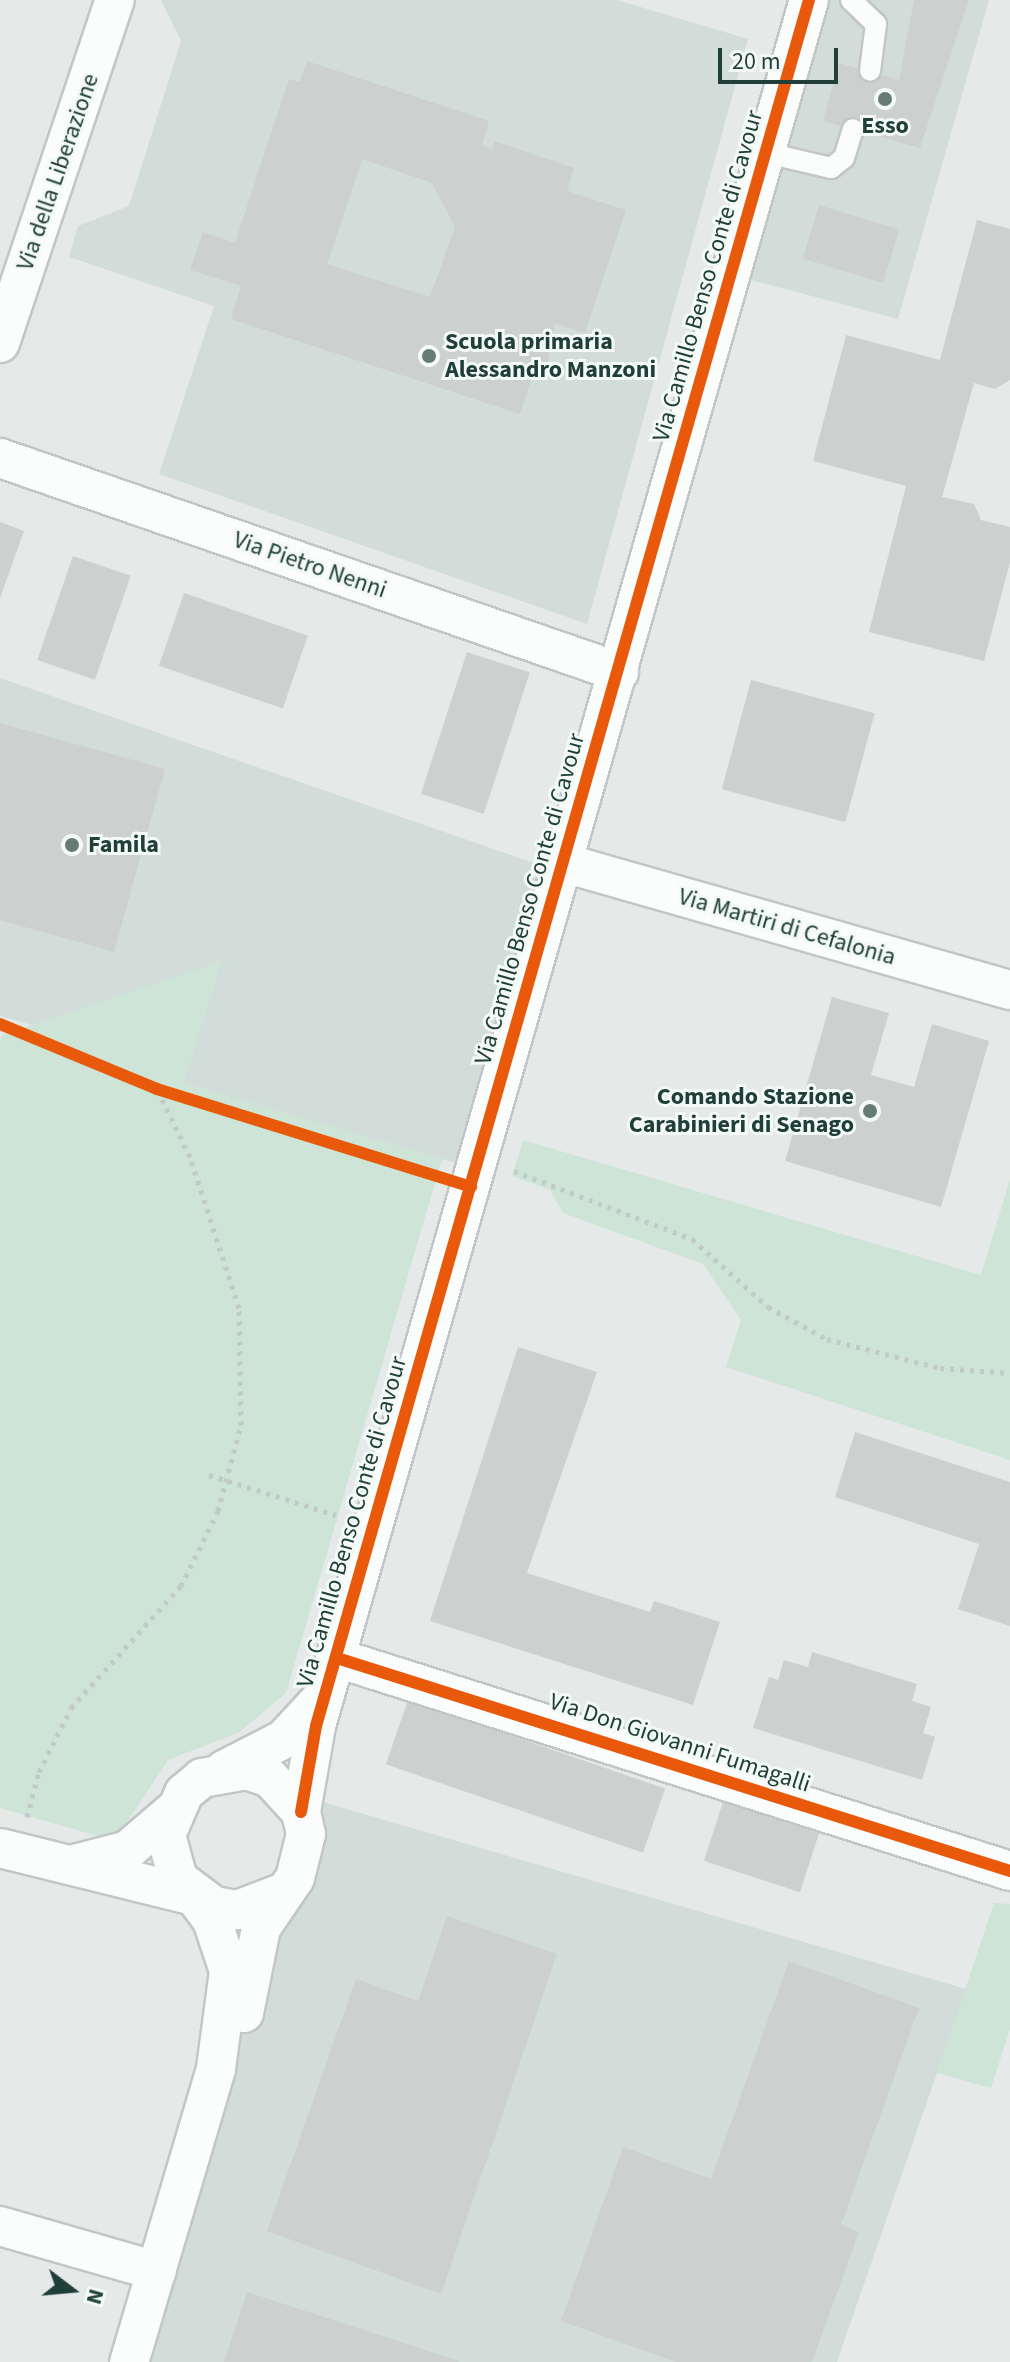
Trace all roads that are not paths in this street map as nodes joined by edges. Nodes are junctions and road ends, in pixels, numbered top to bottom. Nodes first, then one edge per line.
1 (115, 0) edge
2 (809, 0) edge
3 (851, 0) edge
4 (870, 71) dead end
5 (853, 129) dead end
6 (767, 153) junction
7 (0, 343) edge
8 (0, 458) edge
9 (619, 672) junction
10 (564, 863) junction
11 (1010, 990) edge
12 (332, 1676) junction
13 (224, 1770) junction
14 (172, 1812) junction
15 (301, 1812) junction
16 (9, 1850) edge
17 (64, 1864) junction
18 (1010, 1871) edge
19 (279, 1894) junction
20 (194, 1896) junction
21 (216, 2069) junction
22 (0, 2226) edge
23 (157, 2271) junction
24 (129, 2362) edge

1 - 7 street, Via della Liberazione
2 - 6 street, Via Camillo Benso Conte di Cavour
3 - 4 lane
5 - 6 lane
6 - 9 street, Via Camillo Benso Conte di Cavour
8 - 9 street, Via Pietro Nenni
9 - 10 street, Via Camillo Benso Conte di Cavour
10 - 11 street, Via Martiri di Cefalonia
10 - 12 street, Via Camillo Benso Conte di Cavour
12 - 13 street, Via Camillo Benso Conte di Cavour
12 - 15 street, Via Camillo Benso Conte di Cavour
12 - 18 street, Via Don Giovanni Fumagalli
13 - 14 street
13 - 15 street
14 - 17 street
14 - 20 street
15 - 19 street
16 - 17 street
17 - 20 street
19 - 20 street
19 - 21 street
20 - 21 street
21 - 23 street
22 - 23 street
23 - 24 street

